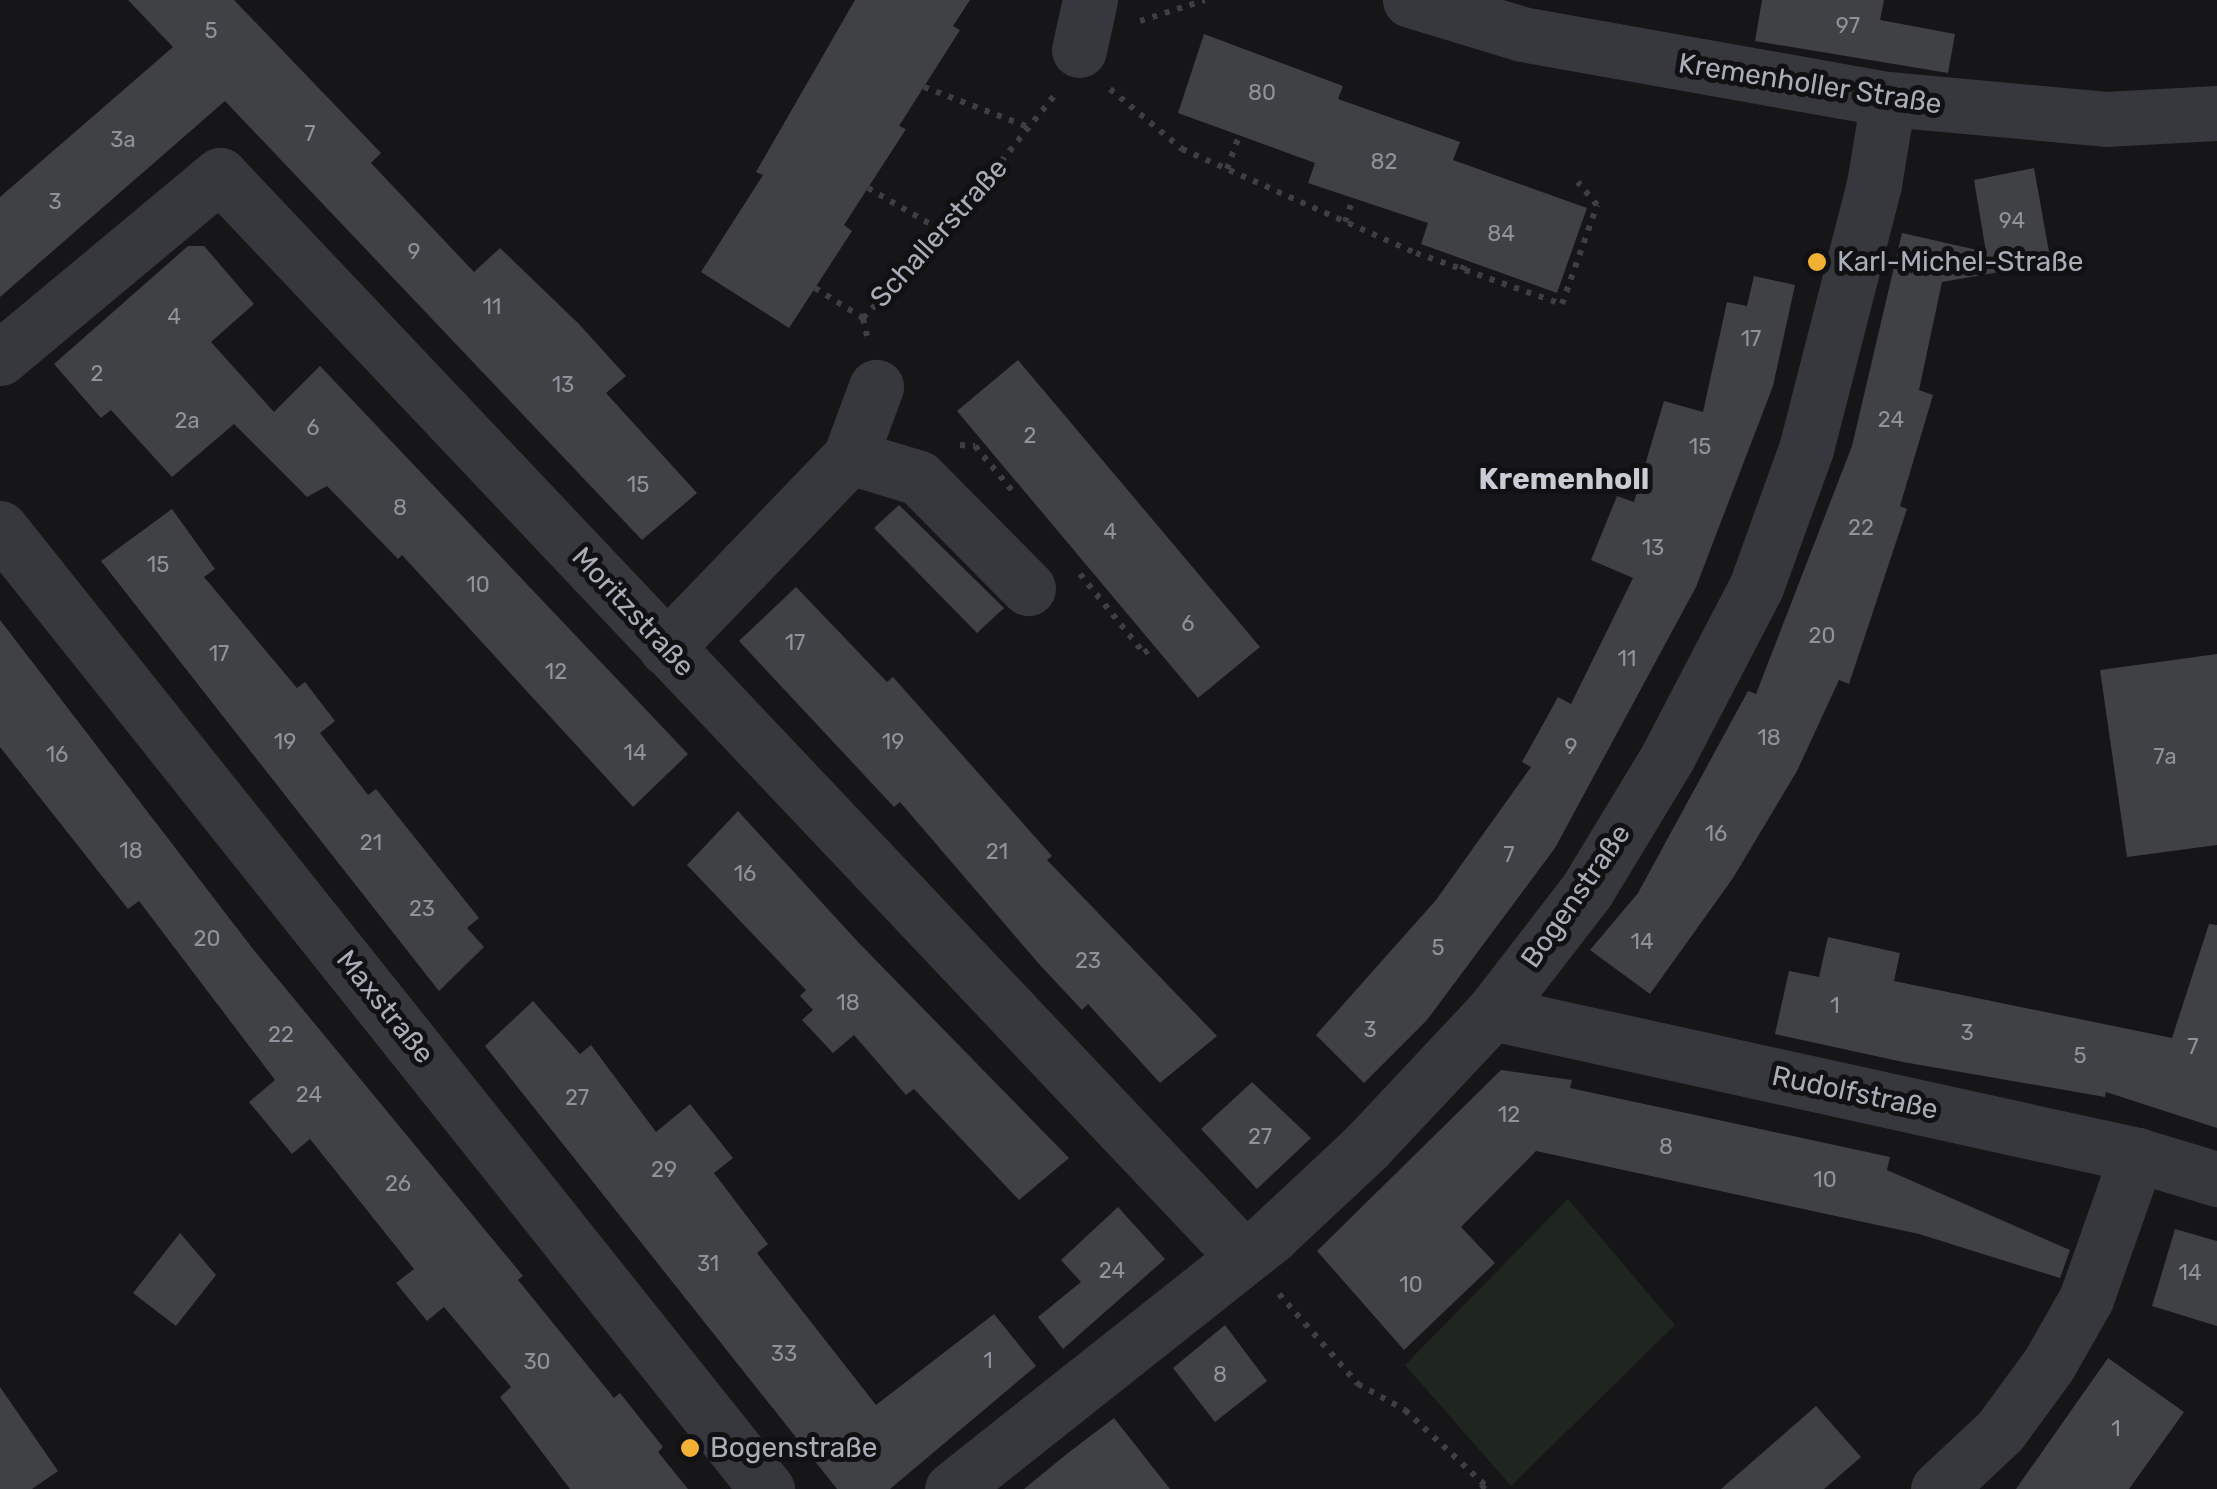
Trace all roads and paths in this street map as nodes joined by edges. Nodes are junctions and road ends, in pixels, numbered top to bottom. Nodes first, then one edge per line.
1 (1205, 0) edge
2 (1410, 0) edge
3 (1164, 12) dead end
4 (1081, 36) edge
5 (924, 87) dead end
6 (1888, 99) junction
7 (2217, 112) edge
8 (1031, 128) junction
9 (1238, 136) dead end
10 (1227, 169) junction
11 (1578, 182) dead end
12 (868, 188) dead end
13 (1353, 199) dead end
14 (1344, 222) junction
15 (944, 232) junction
16 (1466, 260) dead end
17 (1462, 270) junction
18 (815, 288) dead end
19 (863, 318) junction
20 (0, 358) edge
21 (876, 387) joint
22 (850, 457) junction
23 (0, 528) edge
24 (1028, 588) dead end
25 (666, 648) junction
26 (1492, 1013) junction
27 (2137, 1154) junction
28 (2217, 1179) edge
29 (1243, 1256) junction
30 (767, 1489) edge
31 (952, 1489) edge
32 (1481, 1489) edge
33 (1938, 1489) edge

1 - 3 path
2 - 6 street, Kremenholler Straße
4 - 8 path, Schallerstraße
4 - 10 path
5 - 8 path
6 - 7 street, Kremenholler Straße
6 - 26 street, Bogenstraße
8 - 15 path, Schallerstraße
9 - 10 path
10 - 14 path
11 - 17 path
12 - 15 path
13 - 14 path
14 - 17 path
15 - 19 path, Schallerstraße
16 - 17 path
18 - 19 path
19 - 21 path, Schallerstraße
20 - 25 street, Moritzstraße
21 - 22 street
22 - 24 street
22 - 25 street
23 - 30 street, Maxstraße
25 - 29 street, Moritzstraße
26 - 27 street, Rudolfstraße
26 - 29 street, Bogenstraße
27 - 28 street, Rudolfstraße
27 - 33 street
29 - 31 street, Bogenstraße
29 - 32 path

